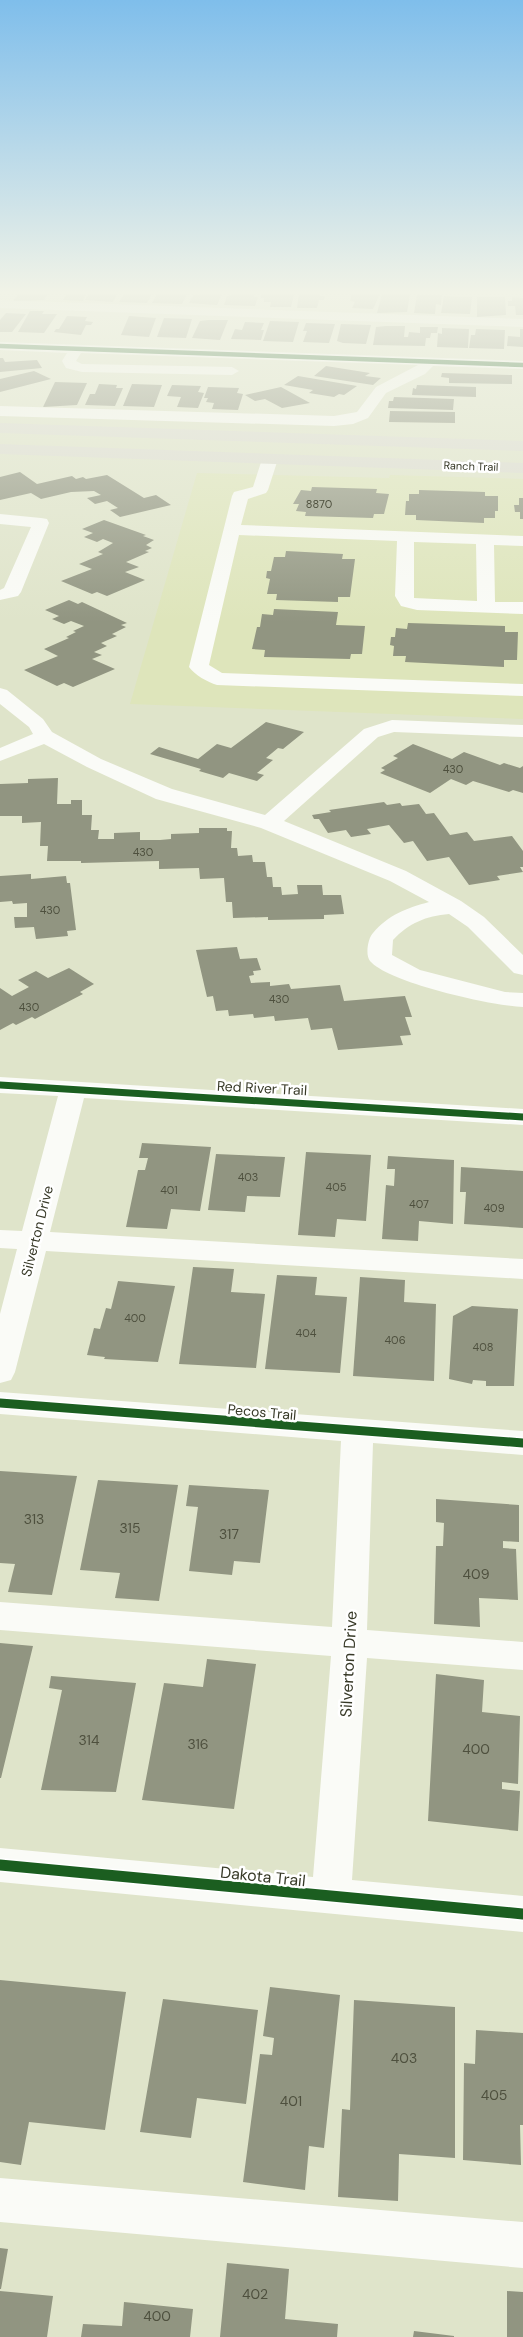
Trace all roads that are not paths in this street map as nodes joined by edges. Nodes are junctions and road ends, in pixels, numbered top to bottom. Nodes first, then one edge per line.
1 (370, 403) edge
2 (0, 410) edge
3 (0, 428) edge
4 (277, 437) junction
5 (523, 446) edge
6 (0, 449) edge
7 (270, 459) junction
8 (523, 468) edge
9 (0, 519) edge
10 (232, 530) junction
11 (406, 536) junction
12 (486, 540) junction
13 (523, 541) edge
14 (0, 595) edge
15 (486, 607) junction
16 (523, 608) edge
17 (523, 690) edge
18 (0, 694) edge
19 (523, 731) edge
20 (45, 736) junction
21 (0, 754) edge
22 (269, 823) junction
23 (453, 906) junction
24 (523, 968) edge
25 (523, 1000) edge
26 (0, 1085) edge
27 (73, 1090) junction
28 (523, 1117) edge
29 (0, 1239) edge
30 (34, 1241) junction
31 (523, 1268) edge
32 (0, 1372) edge
33 (0, 1403) edge
34 (357, 1432) junction
35 (523, 1443) edge
36 (0, 1616) edge
37 (349, 1643) junction
38 (523, 1656) edge
39 (0, 1865) edge
40 (331, 1897) junction
41 (523, 1914) edge
42 (0, 2200) edge
43 (523, 2245) edge

1 - 2 street
3 - 4 main road, Ranch Trail
4 - 5 main road, Ranch Trail
4 - 7 main road
6 - 7 main road, Ranch Trail
7 - 8 main road, Ranch Trail
7 - 10 street
9 - 14 street
10 - 11 street
10 - 17 street
11 - 12 street
11 - 15 street
12 - 13 street
12 - 15 street
15 - 16 street
18 - 20 street
19 - 22 street
20 - 21 street
20 - 22 street
22 - 23 street
23 - 24 street
23 - 25 street
26 - 27 street, Red River Trail
27 - 28 street, Red River Trail
27 - 30 street, Silverton Drive
29 - 30 street
30 - 31 street
30 - 32 street, Silverton Drive
33 - 34 street, Pecos Trail
34 - 35 street, Pecos Trail
34 - 37 street, Silverton Drive
36 - 37 street
37 - 38 street
37 - 40 street, Silverton Drive
39 - 40 street, Dakota Trail
40 - 41 street, Dakota Trail
42 - 43 street

